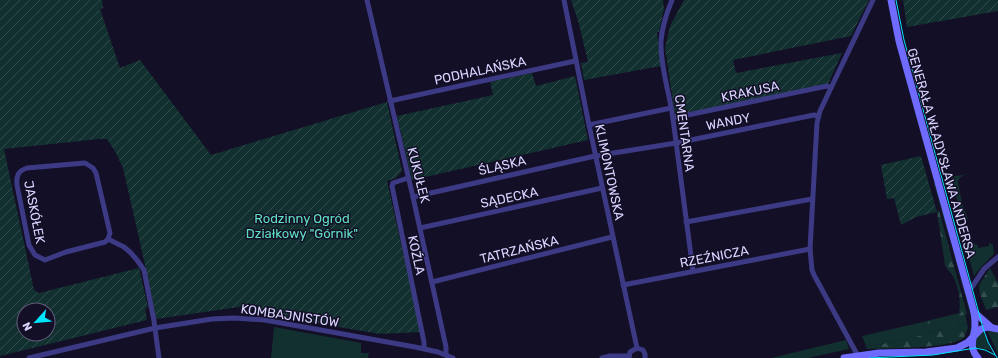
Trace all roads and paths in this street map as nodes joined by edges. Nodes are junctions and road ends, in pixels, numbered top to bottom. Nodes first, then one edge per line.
1 (367, 0) edge
2 (564, 0) edge
3 (672, 0) edge
4 (873, 0) edge
5 (891, 0) edge
6 (575, 60) junction
7 (831, 88) junction
8 (390, 101) junction
9 (671, 108) junction
10 (818, 116) junction
11 (673, 118) junction
12 (588, 126) junction
13 (676, 143) junction
14 (595, 156) junction
15 (408, 178) junction
16 (602, 188) junction
17 (413, 197) junction
18 (812, 199) junction
19 (686, 222) junction
20 (420, 228) junction
21 (612, 237) junction
22 (108, 239) junction
23 (810, 249) junction
24 (998, 256) edge
25 (693, 271) junction
26 (432, 282) junction
27 (623, 285) junction
28 (967, 289) junction
29 (974, 312) junction
30 (155, 328) junction
31 (994, 328) edge
32 (973, 336) junction
33 (424, 348) junction
34 (637, 348) junction
35 (446, 355) junction
36 (858, 356) junction
37 (629, 357) edge
38 (29, 358) edge
39 (159, 358) edge
40 (453, 358) edge
41 (602, 358) edge
42 (645, 358) edge
43 (844, 358) edge
44 (978, 358) edge

1 - 8 street, KUKUŁEK
2 - 6 street, KLIMONTOWSKA
3 - 9 street, CMENTARNA
4 - 7 street
5 - 28 main road, GENERAŁA WŁADYSŁAWA ANDERSA
6 - 8 street, PODHALAŃSKA
6 - 12 street, KLIMONTOWSKA
7 - 10 street
7 - 11 street, KRAKUSA
8 - 15 street, KUKUŁEK
9 - 11 street, CMENTARNA
9 - 12 street
10 - 13 street, WANDY
10 - 18 street
11 - 13 street, CMENTARNA
12 - 14 street, KLIMONTOWSKA
13 - 14 street, WANDY
13 - 19 street, CMENTARNA
14 - 16 street, KLIMONTOWSKA
14 - 17 street, ŚLĄSKA
15 - 17 street, KUKUŁEK
15 - 33 street, KOŹLA
16 - 20 street, SĄDECKA
16 - 21 street, KLIMONTOWSKA
17 - 20 street, KUKUŁEK
18 - 19 street
18 - 23 street
19 - 25 street, CMENTARNA
20 - 26 street, KUKUŁEK
21 - 26 street, TATRZAŃSKA
21 - 27 street, KLIMONTOWSKA
22 - 22 street, JASKÓŁEK
22 - 30 street
23 - 25 street, RZEŹNICZA
23 - 36 street
24 - 28 street
25 - 27 street, RZEŹNICZA
26 - 35 street, KUKUŁEK
27 - 34 street, KLIMONTOWSKA
28 - 29 main road, GENERAŁA WŁADYSŁAWA ANDERSA
29 - 31 main road
29 - 32 main road, GENERAŁA WŁADYSŁAWA ANDERSA
30 - 33 street, KOMBAJNISTÓW
30 - 38 street, KOMBAJNISTÓW
30 - 39 street
31 - 32 main road
32 - 36 main road
32 - 44 main road, GENERAŁA WŁADYSŁAWA ANDERSA
33 - 35 street, KOMBAJNISTÓW
34 - 37 street
34 - 42 street
35 - 40 street, KOMBAJNISTÓW
36 - 43 main road
37 - 41 street

